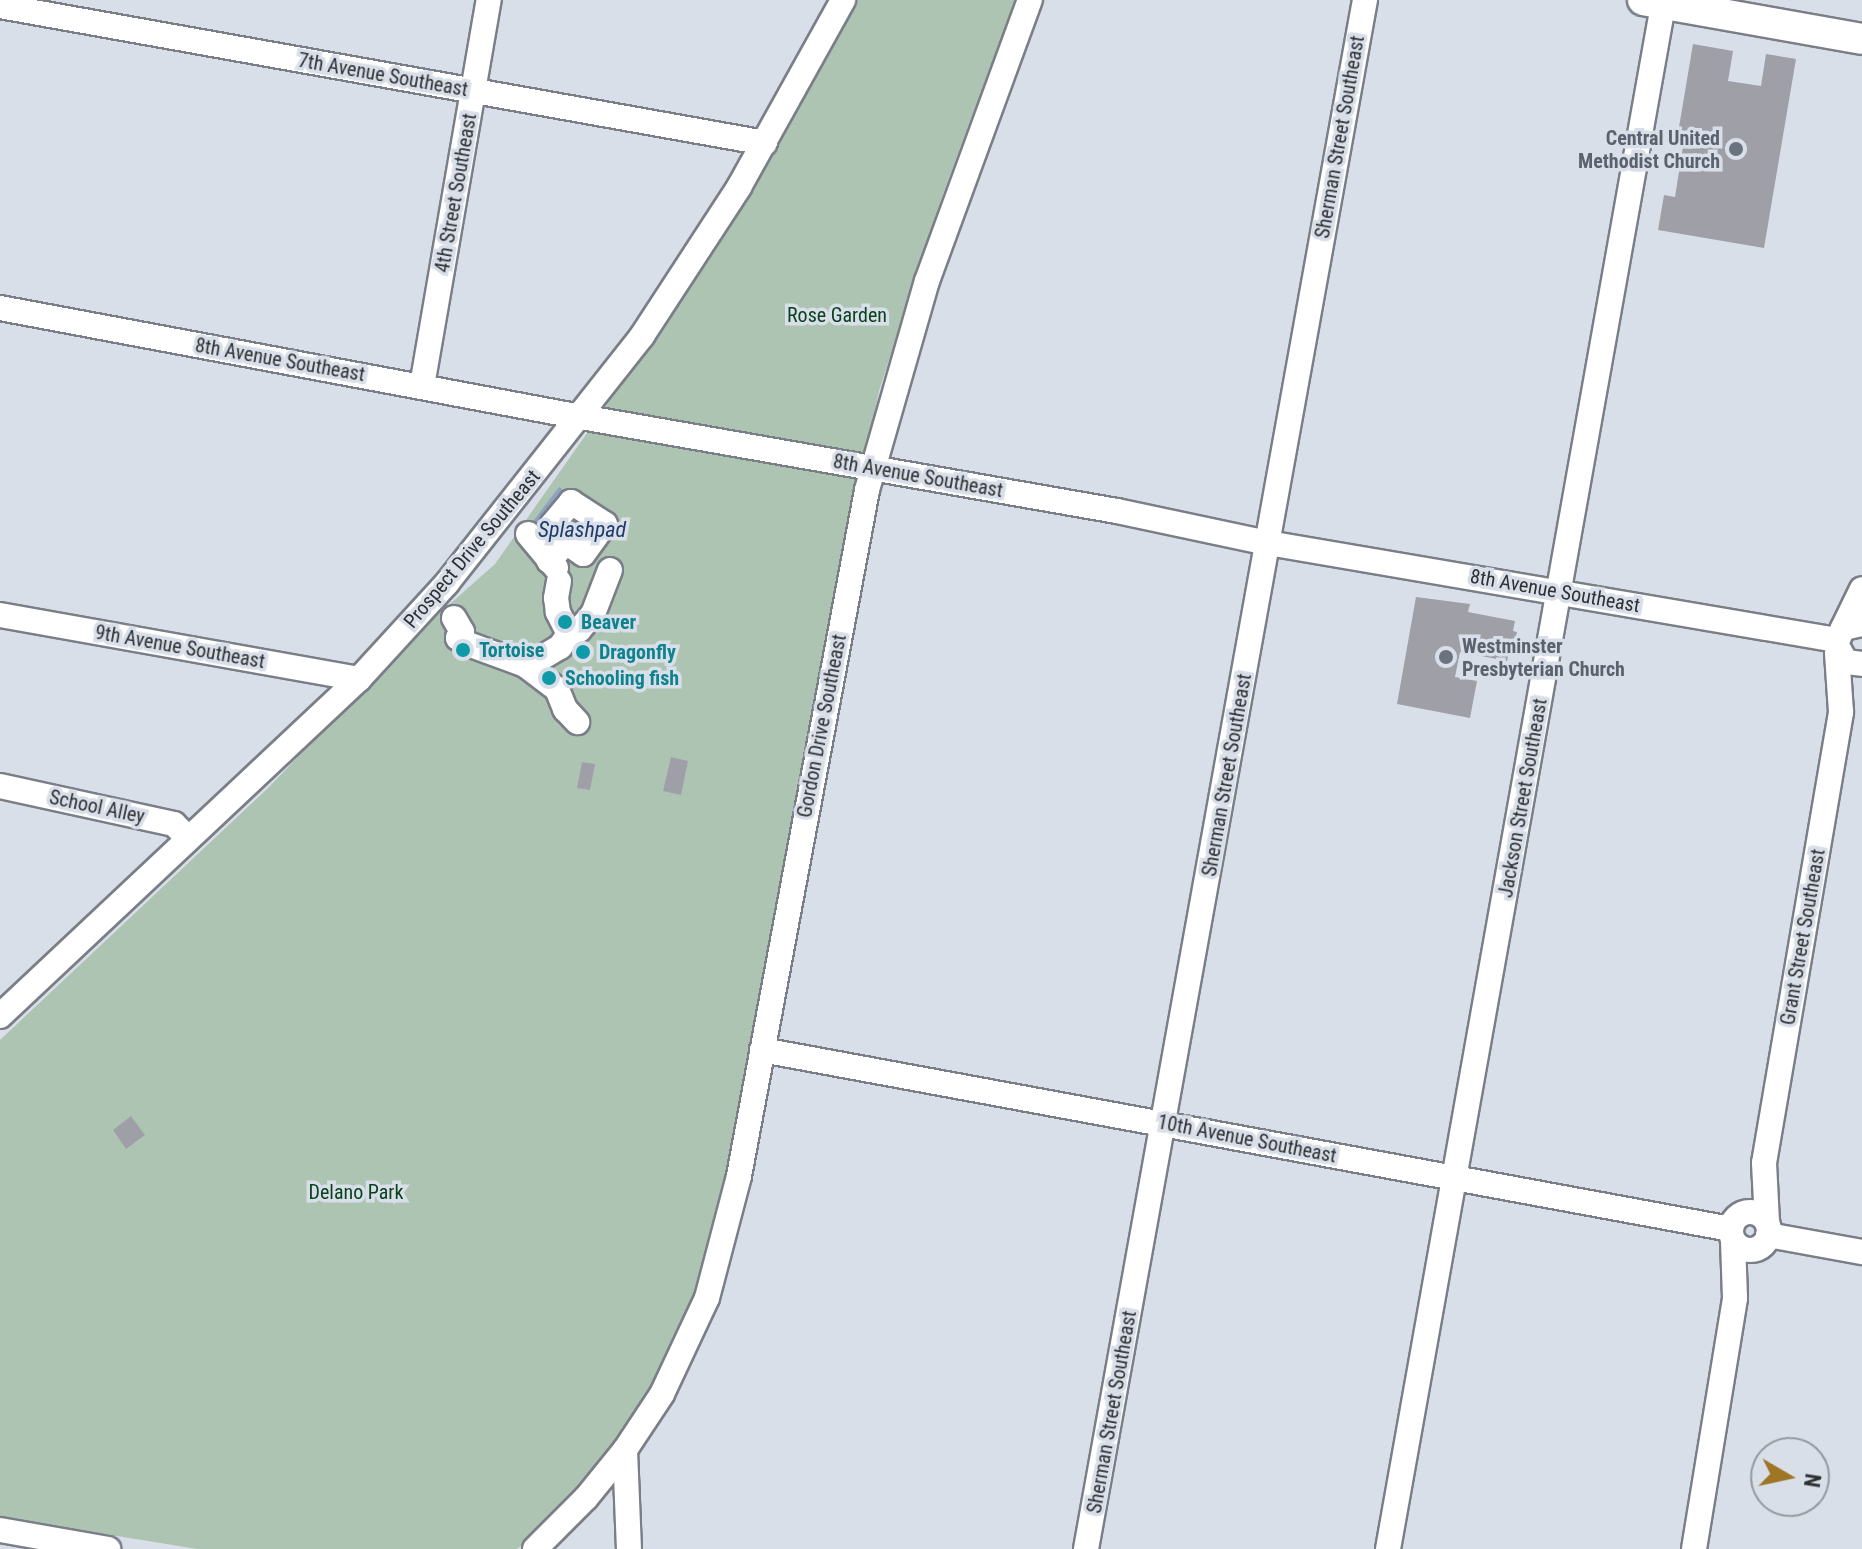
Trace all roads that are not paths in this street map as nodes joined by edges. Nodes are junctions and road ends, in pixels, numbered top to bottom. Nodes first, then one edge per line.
1 (489, 0) edge
2 (843, 0) edge
3 (1030, 0) edge
4 (1365, 0) edge
5 (1657, 1) edge
6 (0, 6) edge
7 (1862, 39) edge
8 (474, 90) junction
9 (765, 143) junction
10 (0, 308) edge
11 (422, 386) junction
12 (581, 417) junction
13 (873, 468) junction
14 (528, 534) dead end
15 (566, 542) dead end
16 (1268, 543) junction
17 (555, 570) junction
18 (610, 570) dead end
19 (1862, 589) edge
20 (1560, 590) junction
21 (0, 615) edge
22 (452, 628) dead end
23 (1845, 636) edge
24 (564, 641) junction
25 (512, 653) junction
26 (1862, 664) edge
27 (1862, 674) edge
28 (359, 679) junction
29 (557, 689) junction
30 (1841, 712) junction
31 (577, 722) dead end
32 (0, 786) edge
33 (188, 838) junction
34 (0, 1016) edge
35 (762, 1050) junction
36 (1165, 1124) junction
37 (1764, 1163) junction
38 (1455, 1179) junction
39 (1733, 1229) junction
40 (1766, 1235) junction
41 (1862, 1252) edge
42 (1735, 1298) junction
43 (625, 1450) junction
44 (0, 1530) edge
45 (108, 1549) edge
46 (535, 1549) edge
47 (629, 1549) edge
48 (1086, 1549) edge
49 (1388, 1549) edge
50 (1694, 1549) edge

1 - 8 street, 4th Street Southeast
2 - 9 street, Prospect Drive Southeast
3 - 13 street, Gordon Drive Southeast
4 - 16 street, Sherman Street Southeast
5 - 7 main road
5 - 20 street, Jackson Street Southeast
6 - 8 street, 7th Avenue Southeast
8 - 9 street, 7th Avenue Southeast
8 - 11 street, 4th Street Southeast
9 - 12 street, Prospect Drive Southeast
10 - 11 street, 8th Avenue Southeast
11 - 12 street, 8th Avenue Southeast
12 - 13 street, 8th Avenue Southeast
12 - 28 street, Prospect Drive Southeast
13 - 16 street, 8th Avenue Southeast
13 - 35 street, Gordon Drive Southeast
14 - 17 street
15 - 17 street
16 - 20 street, 8th Avenue Southeast
16 - 36 street, Sherman Street Southeast
17 - 24 street
18 - 24 street
19 - 23 street
20 - 23 street, 8th Avenue Southeast
20 - 38 street, Jackson Street Southeast
21 - 28 street, 9th Avenue Southeast
22 - 25 street
23 - 26 street, 8th Avenue Southeast
23 - 30 street, Grant Street Southeast
24 - 25 street
24 - 29 street
25 - 29 street
27 - 30 street, Grant Street Southeast
28 - 33 street, Prospect Drive Southeast
29 - 31 street
30 - 37 street, Grant Street Southeast
32 - 33 street, School Alley
33 - 34 street, Prospect Drive Southeast
35 - 36 street, 10th Avenue Southeast
35 - 43 street, Gordon Drive Southeast
36 - 38 street, 10th Avenue Southeast
36 - 48 street, Sherman Street Southeast
37 - 39 street, Grant Street Southeast
37 - 40 street, Grant Street Southeast
38 - 39 street, 10th Avenue Southeast
38 - 49 street, Jackson Street Southeast
39 - 40 street
39 - 40 street
39 - 42 street, Grant Street Southeast
40 - 41 street
40 - 42 street, Grant Street Southeast
42 - 50 street, Grant Street Southeast
43 - 46 street, Gordon Drive Southeast
43 - 47 street
44 - 45 street

